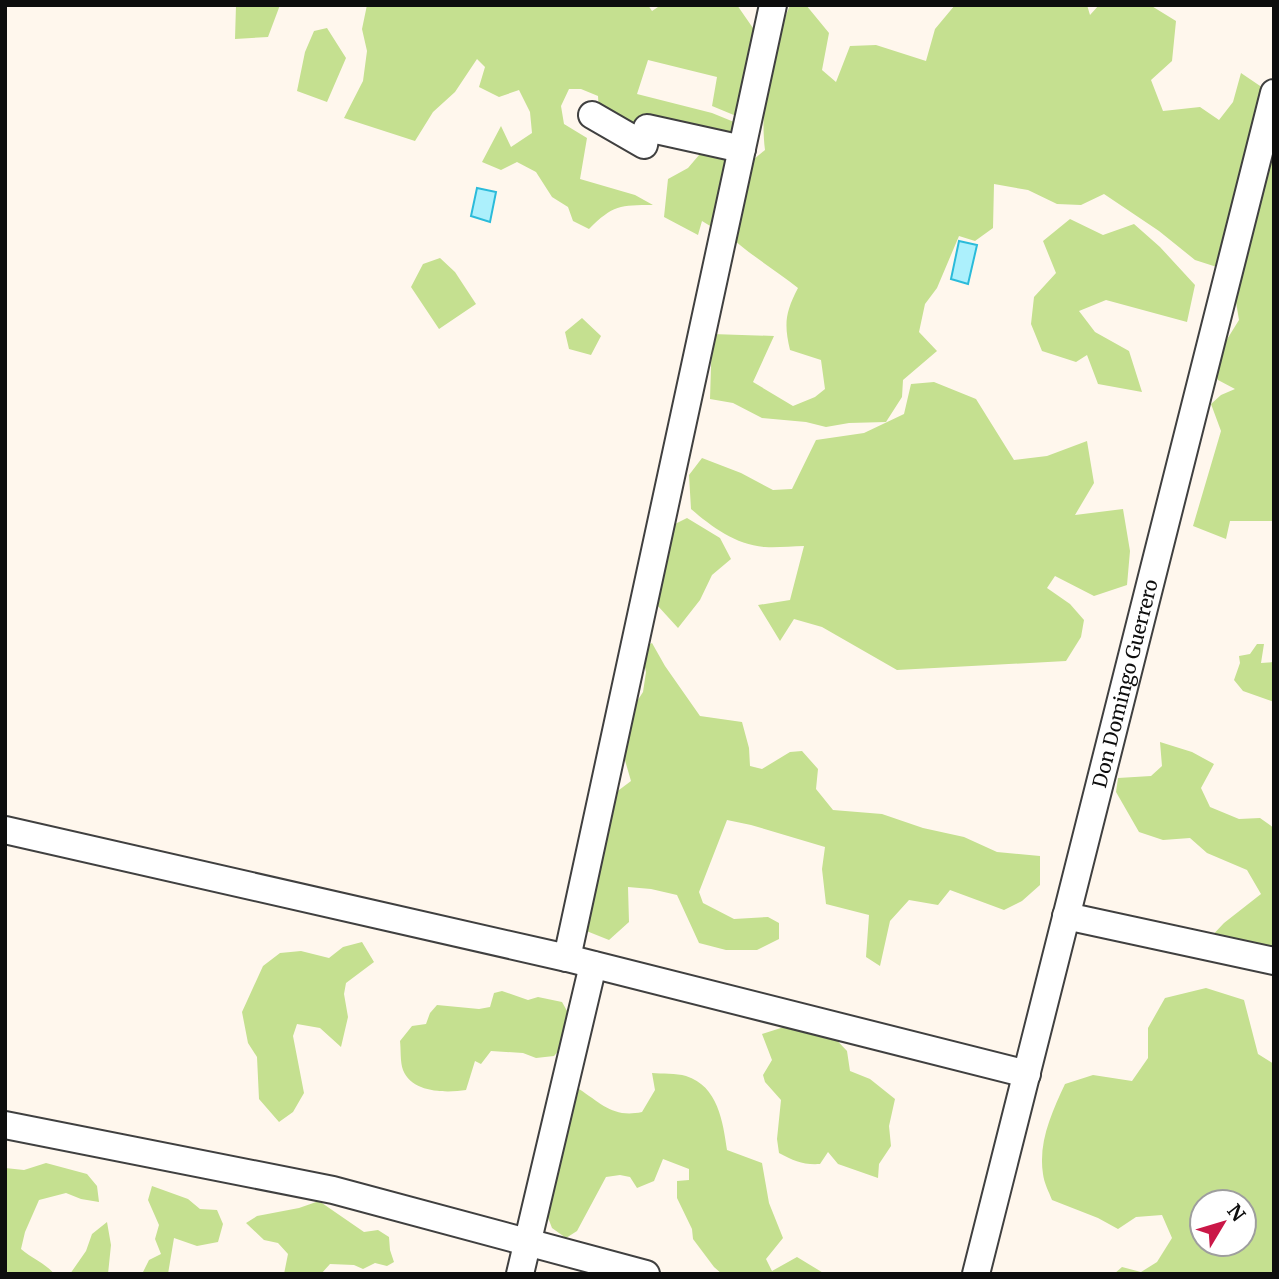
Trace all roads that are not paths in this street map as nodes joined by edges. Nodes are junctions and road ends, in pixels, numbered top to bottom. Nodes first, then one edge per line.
1 (774, 5) edge
2 (1274, 93) edge
3 (592, 116) dead end
4 (742, 149) junction
5 (5, 830) edge
6 (1066, 916) junction
7 (566, 958) junction
8 (1274, 961) edge
9 (593, 965) junction
10 (1027, 1074) junction
11 (5, 1125) edge
12 (526, 1241) junction
13 (520, 1274) edge
14 (646, 1274) edge
15 (976, 1274) edge

1 - 4 street
2 - 6 street, Don Domingo Guerrero
3 - 4 street
4 - 7 street
5 - 7 street
6 - 8 street
6 - 10 street, Don Domingo Guerrero
7 - 9 street
9 - 10 street
9 - 12 street
10 - 15 street, Don Domingo Guerrero
11 - 12 street
12 - 13 street
12 - 14 street

